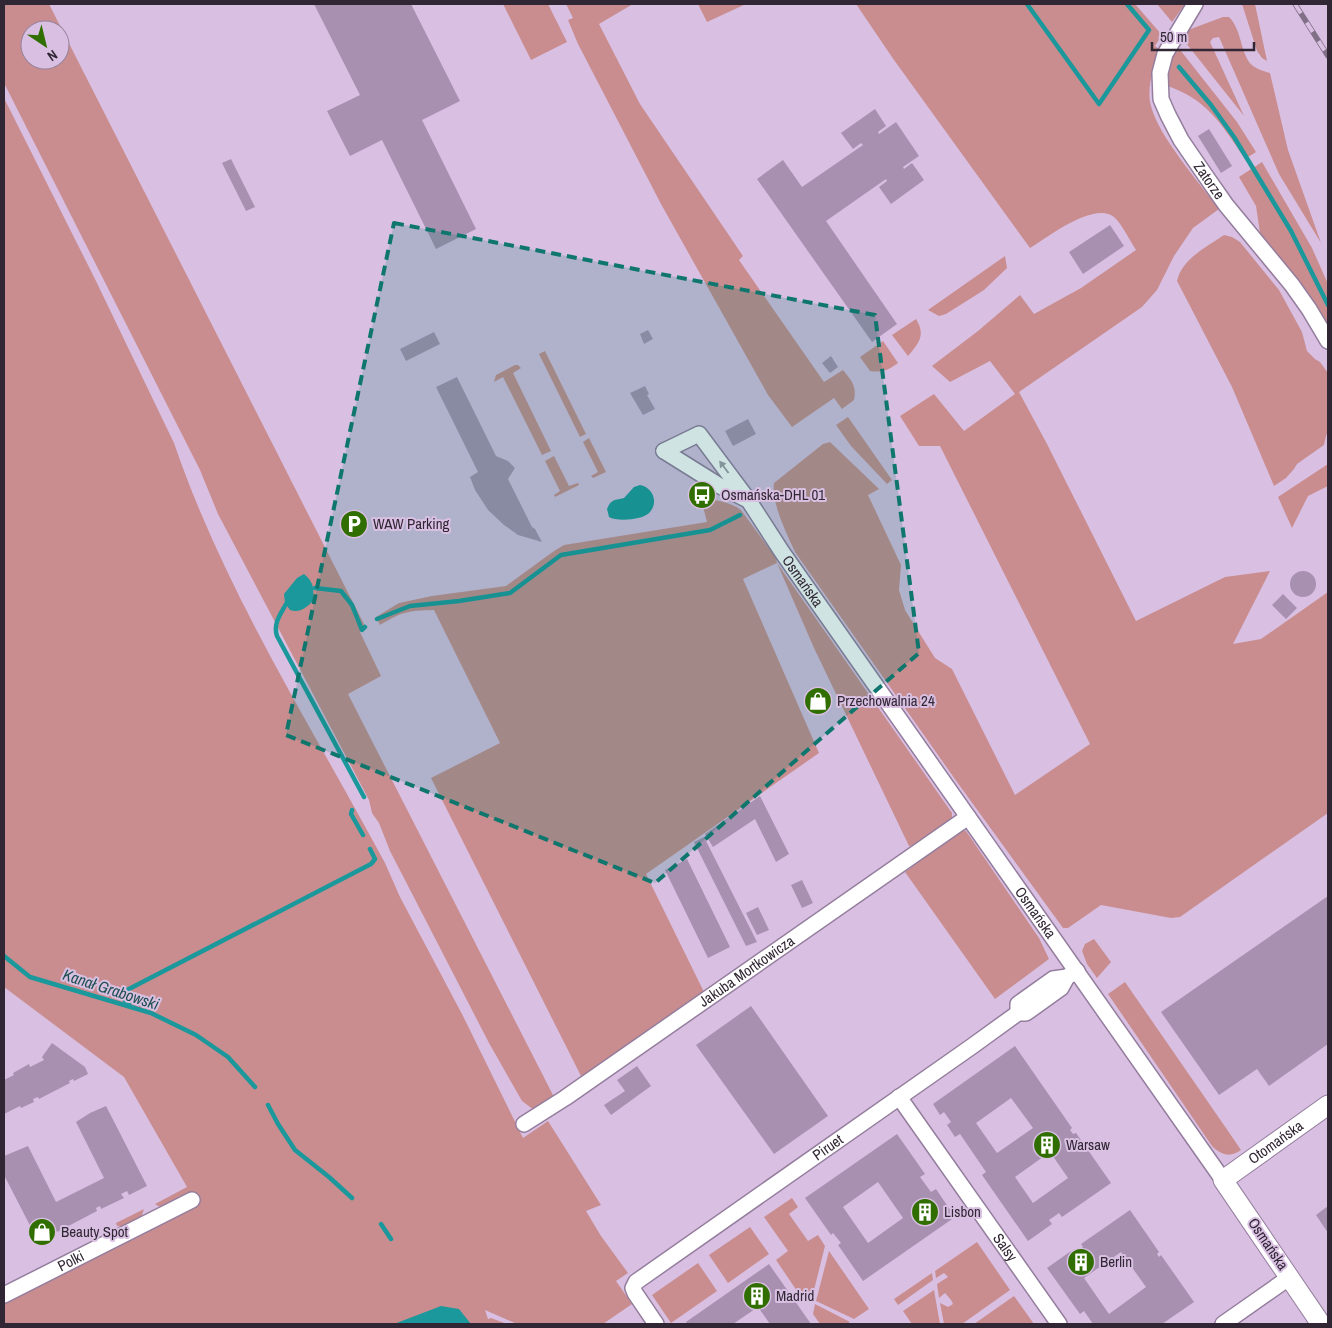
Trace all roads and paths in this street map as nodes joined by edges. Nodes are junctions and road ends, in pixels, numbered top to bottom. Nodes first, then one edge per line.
1 (1196, 4) edge
2 (1328, 341) edge
3 (749, 501) junction
4 (968, 817) junction
5 (1072, 974) junction
6 (900, 1097) junction
7 (1328, 1105) edge
8 (524, 1124) dead end
9 (1223, 1180) junction
10 (192, 1200) dead end
11 (1290, 1277) junction
12 (4, 1295) edge
13 (656, 1324) edge
14 (1058, 1324) edge
15 (1223, 1324) edge
16 (1321, 1324) edge

1 - 2 street, Zatorze
3 -> 3 street, Osmańska
3 - 4 street, Osmańska
4 - 5 street, Osmańska
4 - 8 street, Jakuba Mortkowicza
5 - 6 street, Piruet
5 - 9 street, Osmańska
6 - 13 street, Piruet
6 - 14 street, Salsy
7 - 9 street, Otomańska
9 - 11 street, Osmańska
10 - 12 street, Polki
11 - 15 street
11 - 16 street, Osmańska

